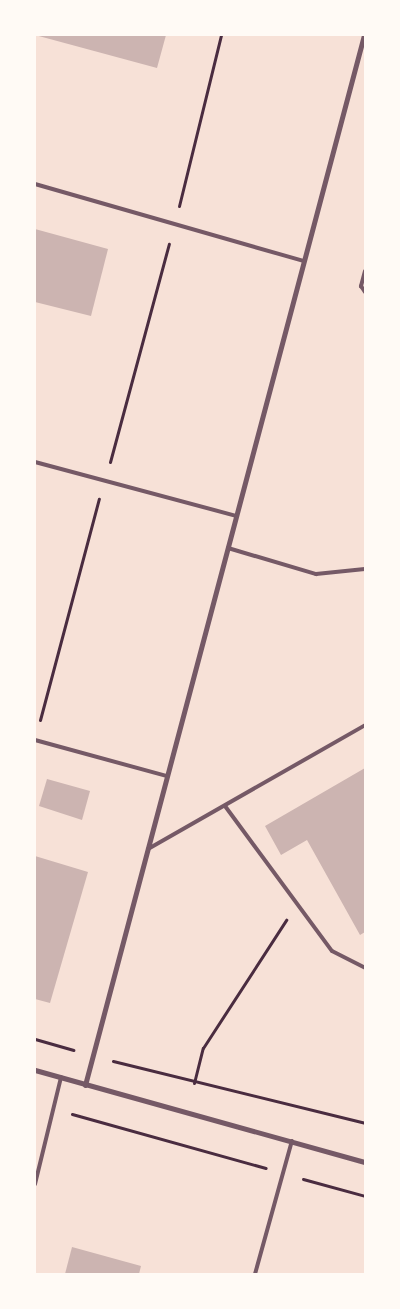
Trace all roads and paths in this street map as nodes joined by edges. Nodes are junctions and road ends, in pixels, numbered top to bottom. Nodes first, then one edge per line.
1 (221, 35) edge
2 (364, 35) edge
3 (35, 184) edge
4 (174, 224) junction
5 (304, 261) junction
6 (365, 271) edge
7 (365, 292) edge
8 (35, 462) edge
9 (236, 516) junction
10 (228, 548) junction
11 (365, 569) edge
12 (365, 725) edge
13 (35, 740) edge
14 (168, 776) junction
15 (224, 806) junction
16 (148, 849) junction
17 (296, 905) junction
18 (365, 968) edge
19 (35, 1039) edge
20 (93, 1056) junction
21 (35, 1070) edge
22 (61, 1078) junction
23 (194, 1083) junction
24 (86, 1085) junction
25 (54, 1109) junction
26 (365, 1123) edge
27 (292, 1141) junction
28 (365, 1162) edge
29 (283, 1173) junction
30 (35, 1184) edge
31 (365, 1196) edge
32 (255, 1274) edge

1 - 4 path
2 - 5 street
3 - 4 lane
4 - 5 lane
5 - 9 street
6 - 7 lane
8 - 9 lane
9 - 10 street
10 - 11 lane
10 - 14 street
12 - 15 lane
13 - 14 lane
14 - 16 street
15 - 16 lane
15 - 17 lane
16 - 20 street
17 - 18 lane
17 - 23 path
19 - 20 path
20 - 23 path
20 - 24 street
21 - 22 street
22 - 24 street
22 - 25 lane
23 - 26 path
24 - 27 street
25 - 29 path
25 - 30 lane
27 - 28 street
27 - 29 lane
29 - 31 path
29 - 32 lane

